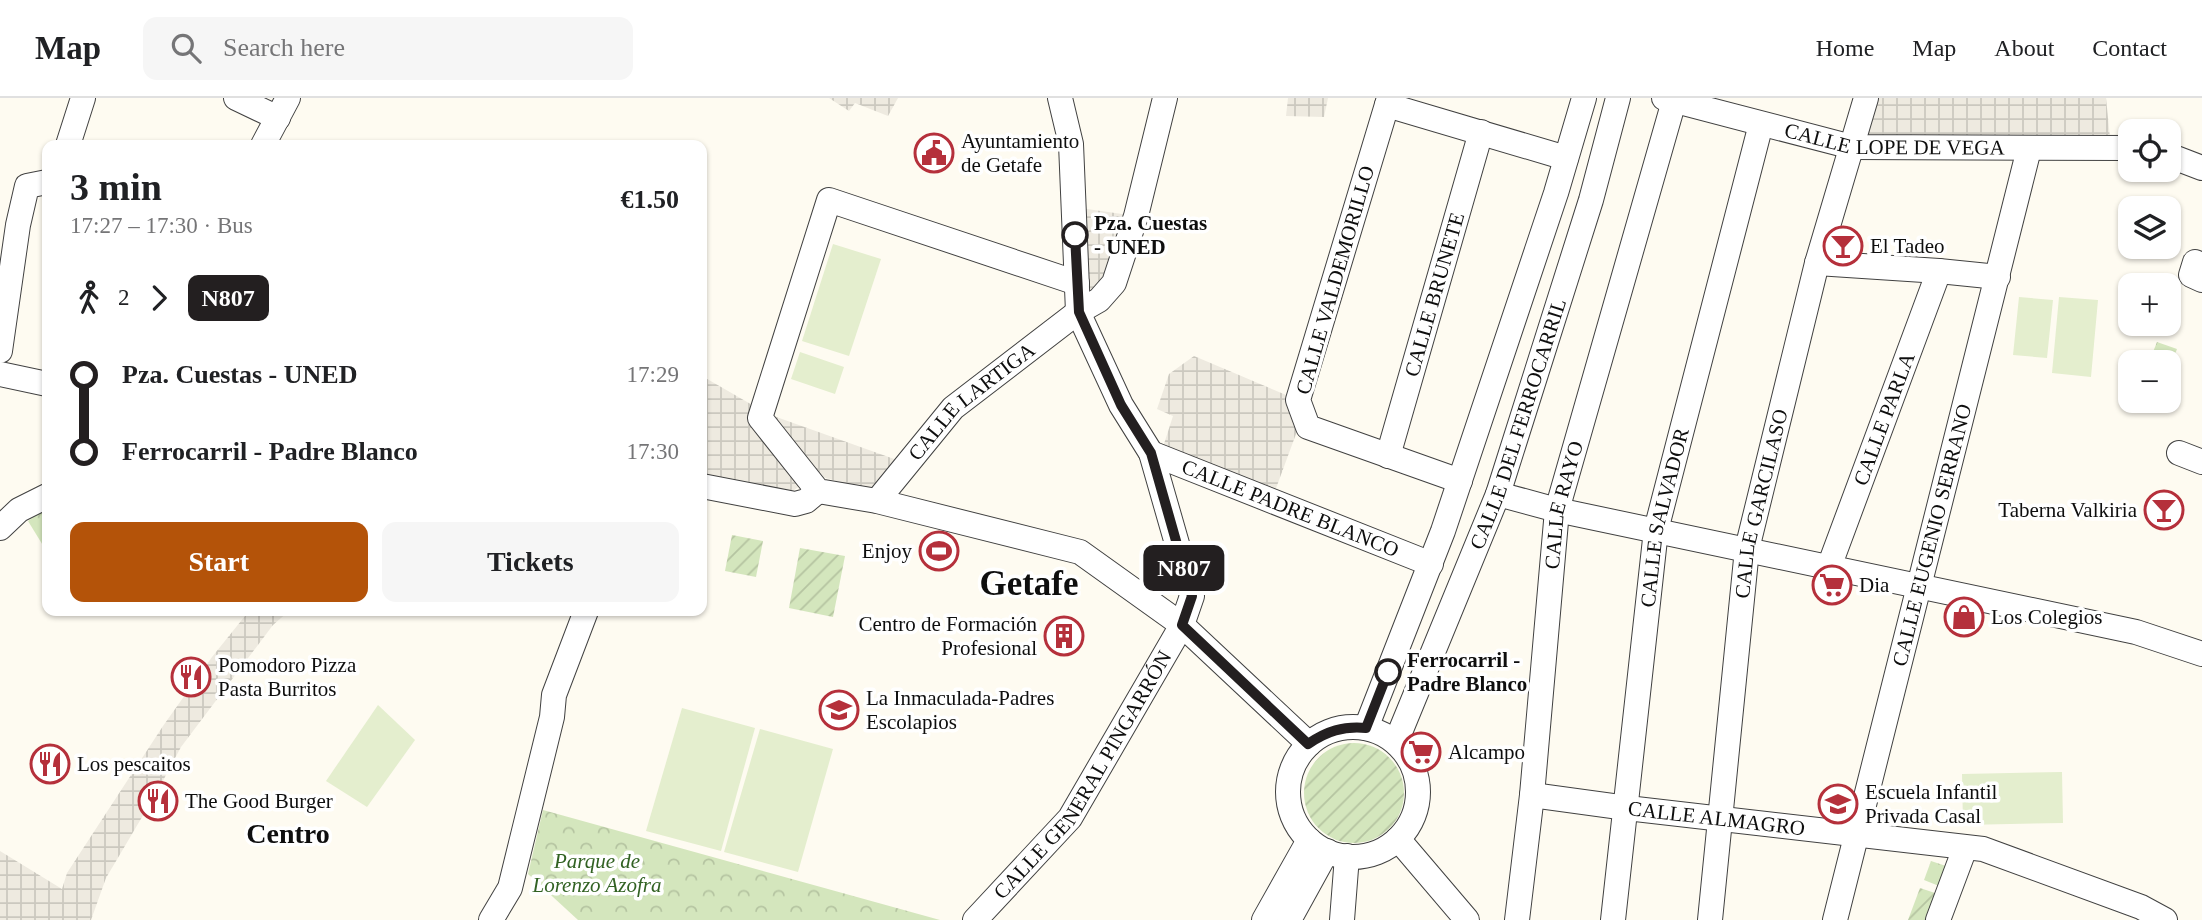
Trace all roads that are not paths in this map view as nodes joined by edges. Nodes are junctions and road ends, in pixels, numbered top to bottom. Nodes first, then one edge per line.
1 (83, 98) edge
2 (236, 98) edge
3 (1060, 98) edge
4 (1165, 98) edge
5 (1584, 98) edge
6 (1618, 98) edge
7 (1866, 98) edge
8 (1669, 99) edge
9 (1388, 101) edge
10 (283, 108) edge
11 (1761, 124) junction
12 (1481, 132) junction
13 (70, 140) edge
14 (266, 140) edge
15 (1852, 147) junction
16 (2118, 148) edge
17 (2029, 149) junction
18 (1566, 158) junction
19 (2181, 160) edge
20 (2202, 167) edge
21 (42, 184) edge
22 (9, 224) edge
23 (1817, 263) junction
24 (2202, 265) edge
25 (1940, 271) junction
26 (1998, 277) junction
27 (2202, 279) edge
28 (1077, 283) junction
29 (1079, 312) junction
30 (0, 351) edge
31 (0, 374) edge
32 (42, 383) edge
33 (1151, 453) junction
34 (2179, 453) dead end
35 (1388, 456) junction
36 (2202, 462) edge
37 (1460, 481) junction
38 (707, 487) edge
39 (818, 491) junction
40 (1498, 494) junction
41 (42, 498) edge
42 (877, 500) junction
43 (1557, 509) junction
44 (0, 528) edge
45 (1656, 530) junction
46 (1747, 549) junction
47 (1431, 564) junction
48 (1829, 567) junction
49 (1920, 585) junction
50 (584, 616) edge
51 (1182, 625) junction
52 (2202, 654) edge
53 (1366, 728) junction
54 (1396, 742) junction
55 (1308, 744) junction
56 (1532, 795) junction
57 (1626, 808) junction
58 (1720, 817) junction
59 (1856, 834) junction
60 (1398, 839) junction
61 (1965, 848) junction
62 (1328, 849) junction
63 (491, 920) edge
64 (975, 920) edge
65 (1264, 920) edge
66 (1289, 920) edge
67 (1342, 920) edge
68 (1467, 920) edge
69 (1517, 920) edge
70 (1613, 920) edge
71 (1710, 920) edge
72 (1835, 920) edge
73 (1938, 920) edge
74 (2165, 920) edge

1 - 13 street
2 - 10 street
3 - 28 street
4 - 29 street, CALLE LARTIGA
5 - 18 street, CALLE DEL FERROCARRIL
6 - 40 street, CALLE DEL FERROCARRIL
7 - 15 street, CALLE GARCILASO
8 - 11 street, CALLE LOPE DE VEGA
8 - 43 street, CALLE RAYO
9 - 12 street
9 - 35 street, CALLE VALDEMORILLO
10 - 14 street
11 - 15 street, CALLE LOPE DE VEGA
11 - 45 street, CALLE SALVADOR
12 - 18 street
12 - 35 street, CALLE BRUNETE
15 - 17 street, CALLE LOPE DE VEGA
15 - 23 street, CALLE GARCILASO
16 - 17 street, CALLE LOPE DE VEGA
17 - 26 street, CALLE EUGENIO SERRANO
18 - 37 street, CALLE DEL FERROCARRIL
19 - 20 street
21 - 22 street
22 - 30 street
23 - 25 street
23 - 46 street, CALLE GARCILASO
24 - 27 street
25 - 26 street
25 - 48 street, CALLE PARLA
26 - 49 street, CALLE EUGENIO SERRANO
28 - 29 street
28 - 39 street
29 - 33 street, CALLE GENERAL PINGARRÓN
29 - 42 street, CALLE LARTIGA
31 - 32 street
33 - 47 street, CALLE PADRE BLANCO
33 - 51 street, CALLE GENERAL PINGARRÓN
34 - 36 street
35 - 37 street, CALLE VALDEMORILLO
37 - 47 street, CALLE DEL FERROCARRIL
38 - 39 street
39 - 42 street
40 - 43 street
40 - 54 street, CALLE DEL FERROCARRIL
41 - 44 street
42 - 51 street
43 - 45 street
43 - 56 street, CALLE RAYO
45 - 46 street
45 - 57 street, CALLE SALVADOR
46 - 48 street
46 - 58 street, CALLE GARCILASO
47 - 53 street, CALLE DEL FERROCARRIL
48 - 49 street
49 - 52 street
49 - 59 street, CALLE EUGENIO SERRANO
50 - 63 street
51 - 55 street
51 - 64 street, CALLE GENERAL PINGARRÓN
53 - 54 street
53 - 55 street
54 - 60 street
55 - 62 street
56 - 57 street, CALLE ALMAGRO
56 - 69 street, CALLE RAYO
57 - 58 street, CALLE ALMAGRO
57 - 70 street, CALLE SALVADOR
58 - 59 street, CALLE ALMAGRO
58 - 71 street, CALLE GARCILASO
59 - 61 street, CALLE ALMAGRO
59 - 72 street, CALLE EUGENIO SERRANO
60 - 62 street
60 - 68 street
61 - 73 street
61 - 74 street, CALLE ALMAGRO
62 - 65 street
62 - 66 street
62 - 67 street

